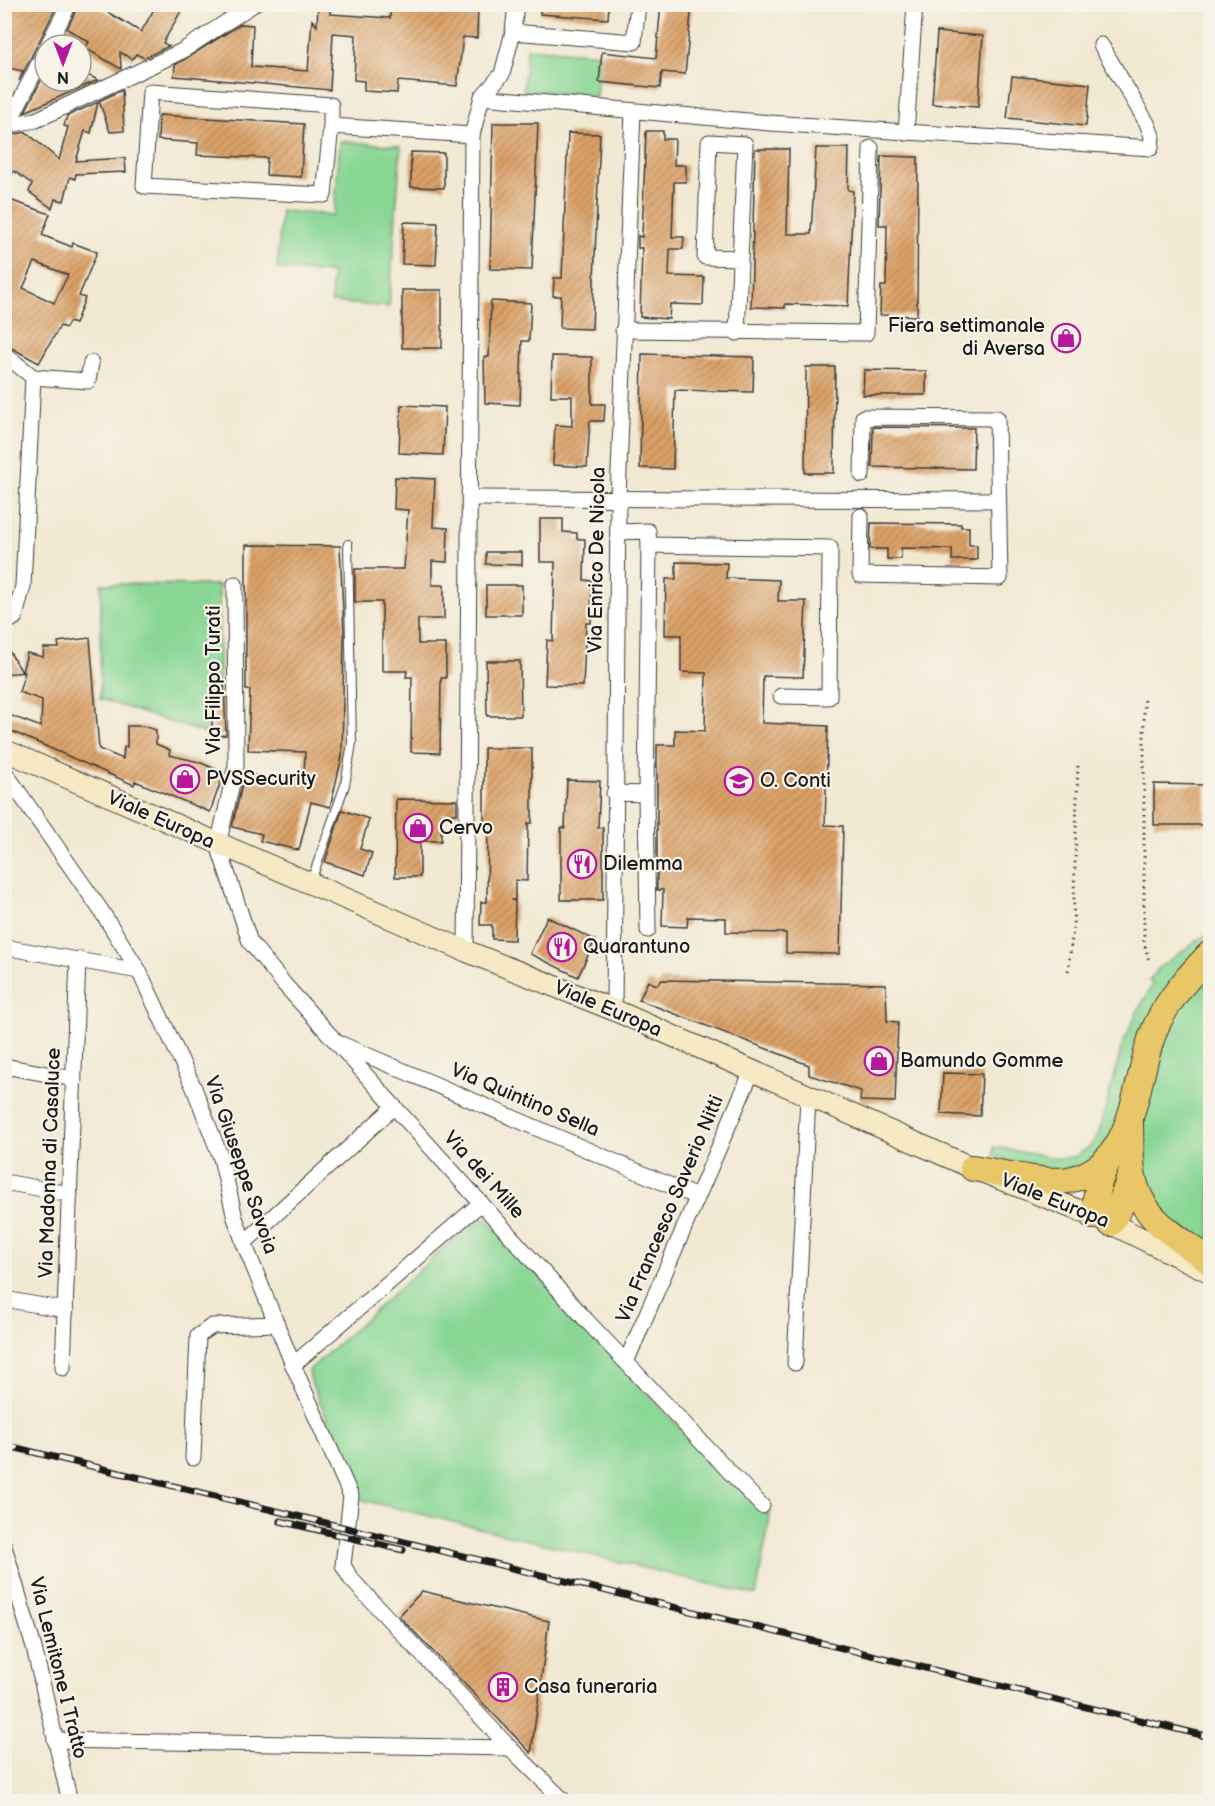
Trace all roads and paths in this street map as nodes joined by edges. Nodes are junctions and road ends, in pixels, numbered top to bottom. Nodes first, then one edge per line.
1 (69, 4) edge
2 (254, 4) edge
3 (516, 4) edge
4 (638, 4) edge
5 (915, 4) edge
6 (513, 32) junction
7 (54, 33) edge
8 (1101, 45) dead end
9 (33, 75) edge
10 (482, 97) junction
11 (633, 111) junction
12 (331, 126) junction
13 (6, 128) edge
14 (906, 133) junction
15 (472, 135) junction
16 (871, 148) dead end
17 (740, 258) junction
18 (623, 330) junction
19 (737, 333) junction
20 (4, 354) edge
21 (91, 363) dead end
22 (33, 377) junction
23 (862, 475) dead end
24 (470, 498) junction
25 (618, 498) junction
26 (998, 500) junction
27 (861, 516) dead end
28 (618, 532) junction
29 (348, 544) dead end
30 (649, 545) junction
31 (235, 584) dead end
32 (4, 624) edge
33 (781, 696) dead end
34 (1144, 700) dead end
35 (4, 750) edge
36 (1078, 764) dead end
37 (4, 771) edge
38 (614, 793) junction
39 (646, 794) junction
40 (218, 845) junction
41 (310, 884) junction
42 (648, 930) dead end
43 (4, 947) edge
44 (466, 951) junction
45 (1210, 954) edge
46 (78, 959) junction
47 (1149, 961) dead end
48 (139, 971) junction
49 (1068, 971) dead end
50 (614, 1010) junction
51 (335, 1041) junction
52 (4, 1066) edge
53 (752, 1071) junction
54 (74, 1079) junction
55 (808, 1097) junction
56 (394, 1107) junction
57 (1130, 1120) junction
58 (1108, 1159) junction
59 (973, 1168) junction
60 (1131, 1174) junction
61 (4, 1182) edge
62 (70, 1194) junction
63 (698, 1197) junction
64 (481, 1203) junction
65 (1101, 1220) junction
66 (244, 1243) junction
67 (1210, 1262) edge
68 (1210, 1272) edge
69 (4, 1299) edge
70 (66, 1310) junction
71 (277, 1324) junction
72 (626, 1362) junction
73 (795, 1363) dead end
74 (293, 1365) junction
75 (63, 1368) dead end
76 (193, 1458) dead end
77 (762, 1506) dead end
78 (4, 1546) edge
79 (55, 1740) junction
80 (510, 1748) junction
81 (70, 1802) edge
82 (565, 1802) edge

1 - 7 street
2 - 13 street
3 - 6 street
4 - 6 street
5 - 14 street
6 - 10 street
8 - 14 street
9 - 13 street
10 - 11 street
10 - 15 street
11 - 14 street
11 - 18 street, Via Enrico De Nicola
12 - 12 street
12 - 15 street
15 - 24 street
16 - 19 street
17 - 17 street
17 - 19 street
18 - 19 street
18 - 25 street, Via Enrico De Nicola
20 - 22 street
21 - 22 street
22 - 32 street
23 - 26 street
24 - 25 street
24 - 44 street
25 - 26 street
25 - 28 street, Via Enrico De Nicola
26 - 27 street
28 - 30 street
28 - 38 street, Via Enrico De Nicola
29 - 41 lane
30 - 33 street
30 - 39 street
31 - 40 street, Via Filippo Turati
34 - 47 path
35 - 40 main road, Viale Europa
36 - 49 path
37 - 48 street, Via Giuseppe Savoia
38 - 39 street
38 - 50 street, Via Enrico De Nicola
39 - 42 street
40 - 41 main road, Viale Europa
40 - 51 street, Via dei Mille
41 - 44 main road, Viale Europa
43 - 46 street
44 - 50 main road, Viale Europa
45 - 57 highway
46 - 48 street
46 - 54 street, Via Madonna di Casaluce
48 - 66 street, Via Giuseppe Savoia
50 - 53 main road, Viale Europa
51 - 56 street, Via dei Mille
51 - 63 street, Via Quintino Sella
52 - 54 street
53 - 55 main road, Viale Europa
53 - 63 street, Via Francesco Saverio Nitti
54 - 62 street, Via Madonna di Casaluce
55 - 59 main road, Viale Europa
55 - 73 street
56 - 64 street, Via dei Mille
56 - 66 street
57 - 58 highway
57 - 60 highway
58 - 59 highway
58 - 65 highway
59 - 65 main road, Viale Europa
60 - 65 highway
60 - 67 highway
61 - 62 street
62 - 70 street, Via Madonna di Casaluce
63 - 72 street, Via Francesco Saverio Nitti
64 - 72 street, Via dei Mille
64 - 74 street
65 - 68 main road, Viale Europa
66 - 71 street, Via Giuseppe Savoia
69 - 70 street
70 - 75 street, Via Madonna di Casaluce
71 - 74 street, Via Giuseppe Savoia
71 - 76 street
72 - 77 street, Via dei Mille
74 - 80 street, Via Giuseppe Savoia
78 - 79 street, Via Lemitone I Tratto
79 - 80 street
79 - 81 street, Via Lemitone I Tratto
80 - 82 street

